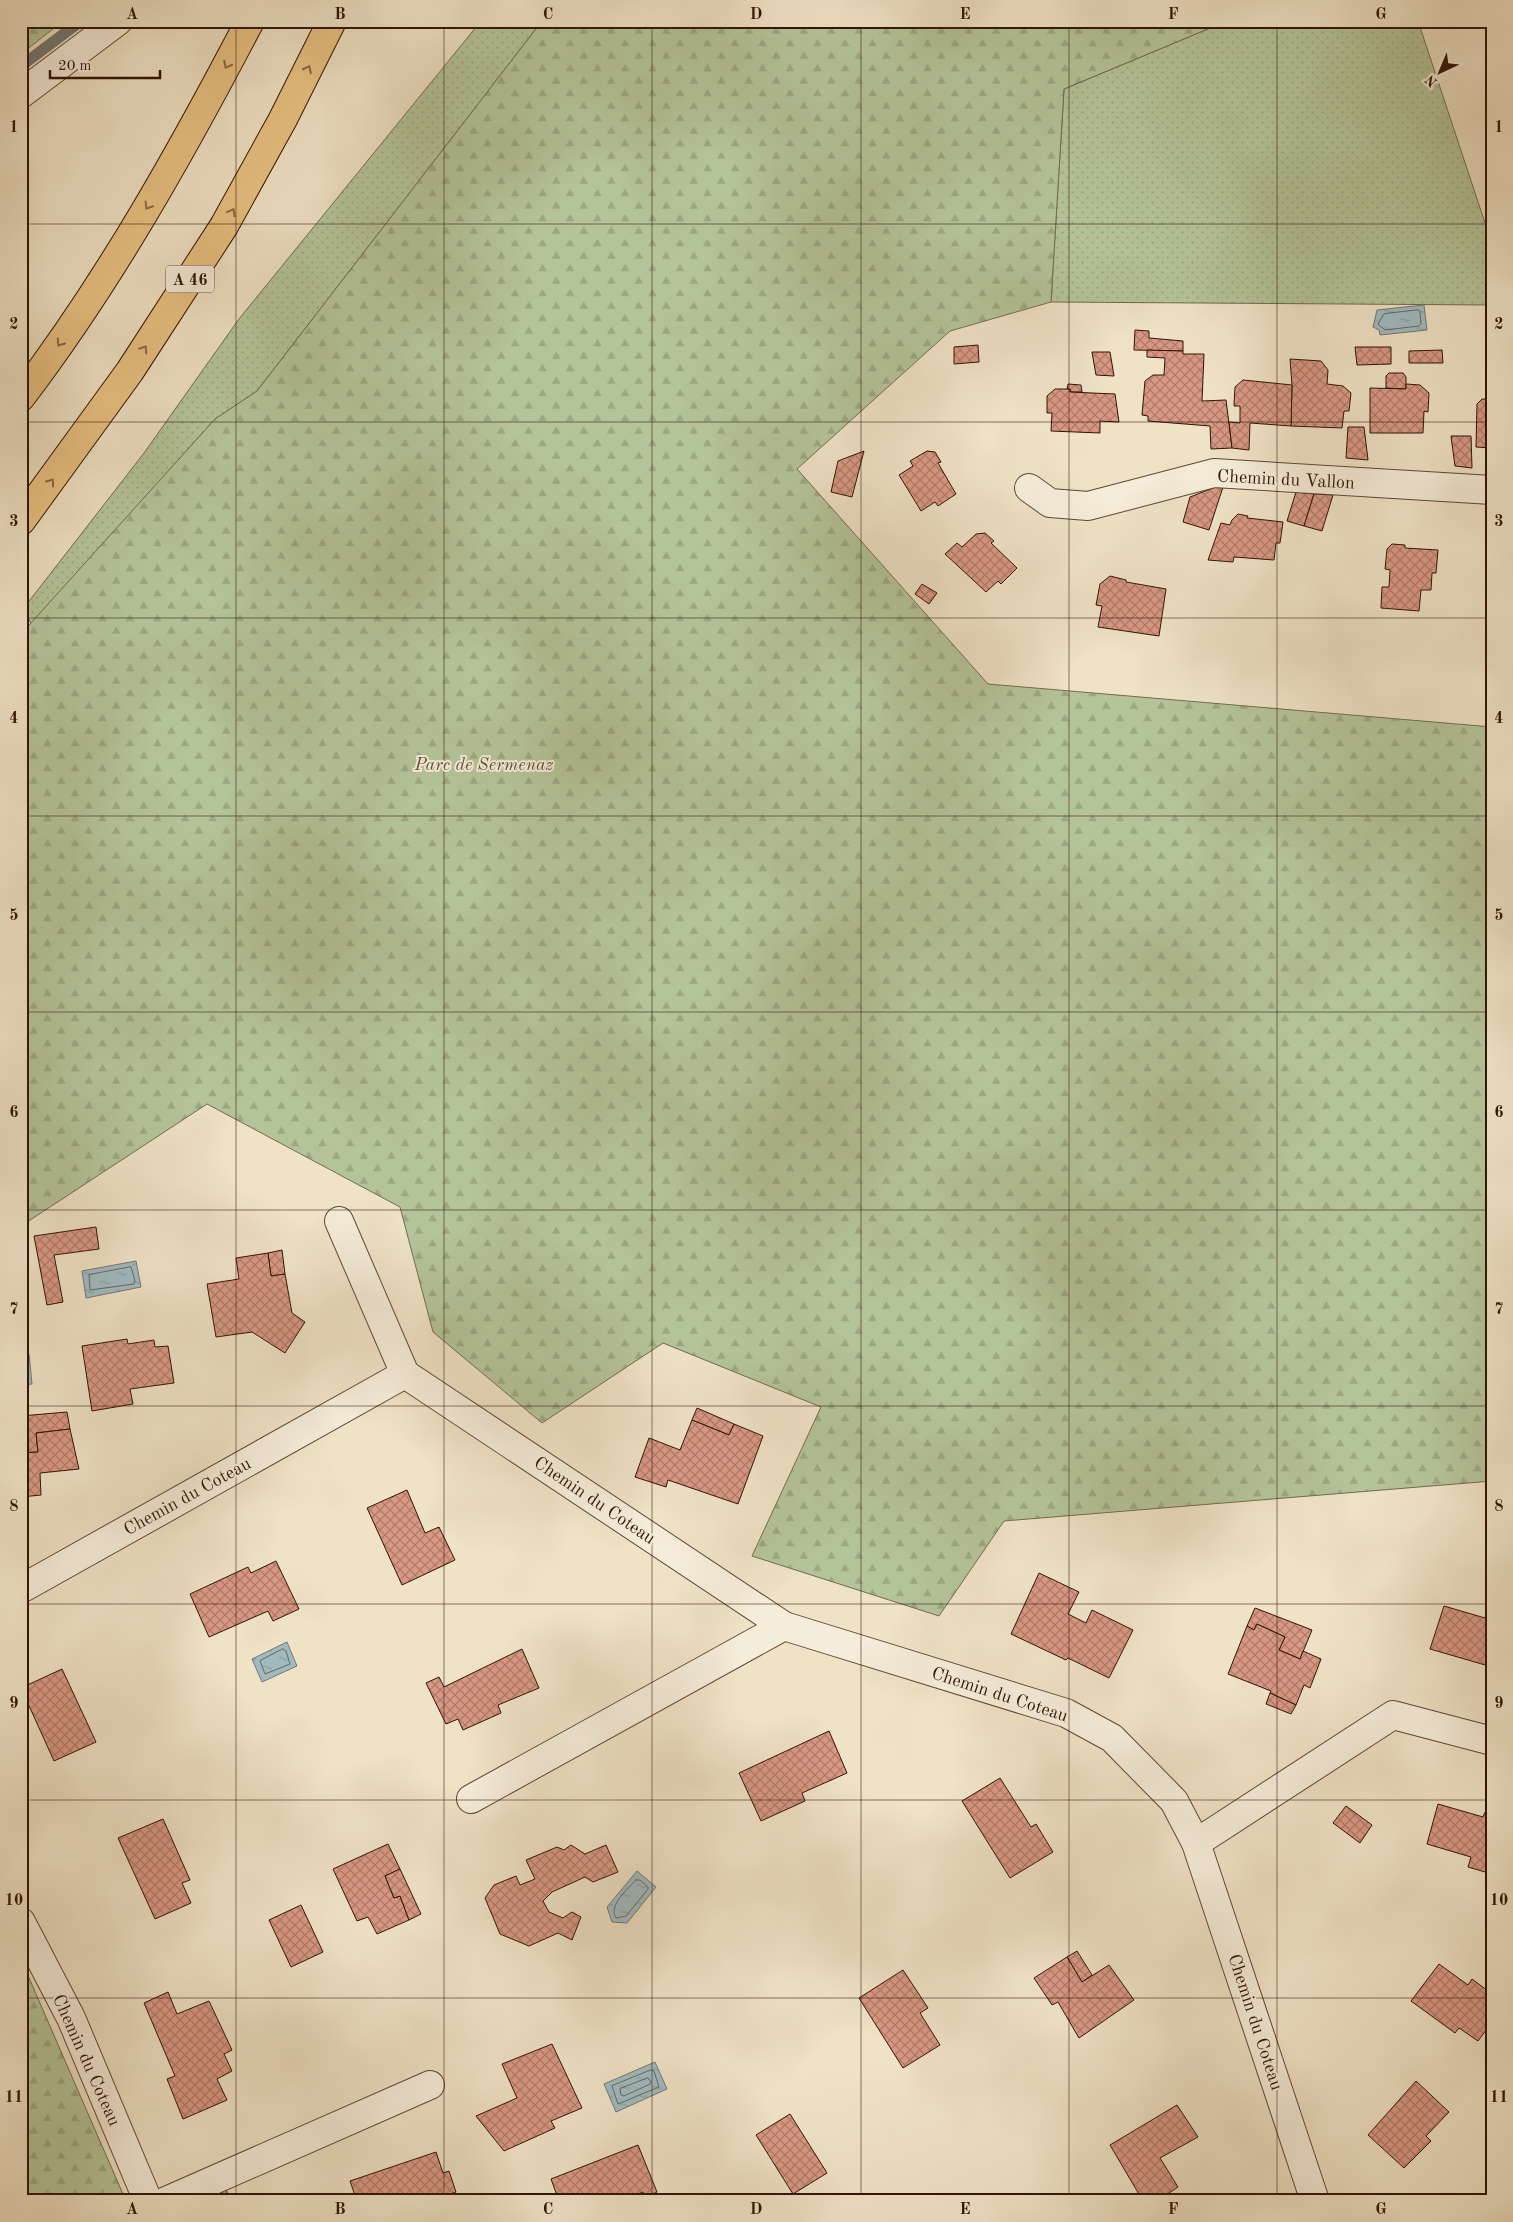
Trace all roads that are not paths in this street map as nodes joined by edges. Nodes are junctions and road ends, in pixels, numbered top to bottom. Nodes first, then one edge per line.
1 (118, 21) edge
2 (250, 21) edge
3 (332, 21) edge
4 (21, 94) edge
5 (21, 396) edge
6 (1029, 488) dead end
7 (1492, 490) edge
8 (21, 521) edge
9 (339, 1221) dead end
10 (405, 1374) junction
11 (21, 1589) edge
12 (784, 1626) junction
13 (1492, 1742) edge
14 (471, 1799) dead end
15 (1196, 1843) junction
16 (21, 1922) edge
17 (430, 2085) dead end
18 (148, 2201) edge
19 (166, 2201) edge
20 (1315, 2201) edge

1 - 4 street
2 -> 5 highway
8 -> 3 highway, A 46
6 - 7 street, Chemin du Vallon
9 - 10 street
10 - 11 street, Chemin du Coteau
10 - 12 street, Chemin du Coteau
12 - 14 street
12 - 15 street, Chemin du Coteau
13 - 15 street
15 - 20 street, Chemin du Coteau
16 - 18 street, Chemin du Coteau
17 - 19 street

